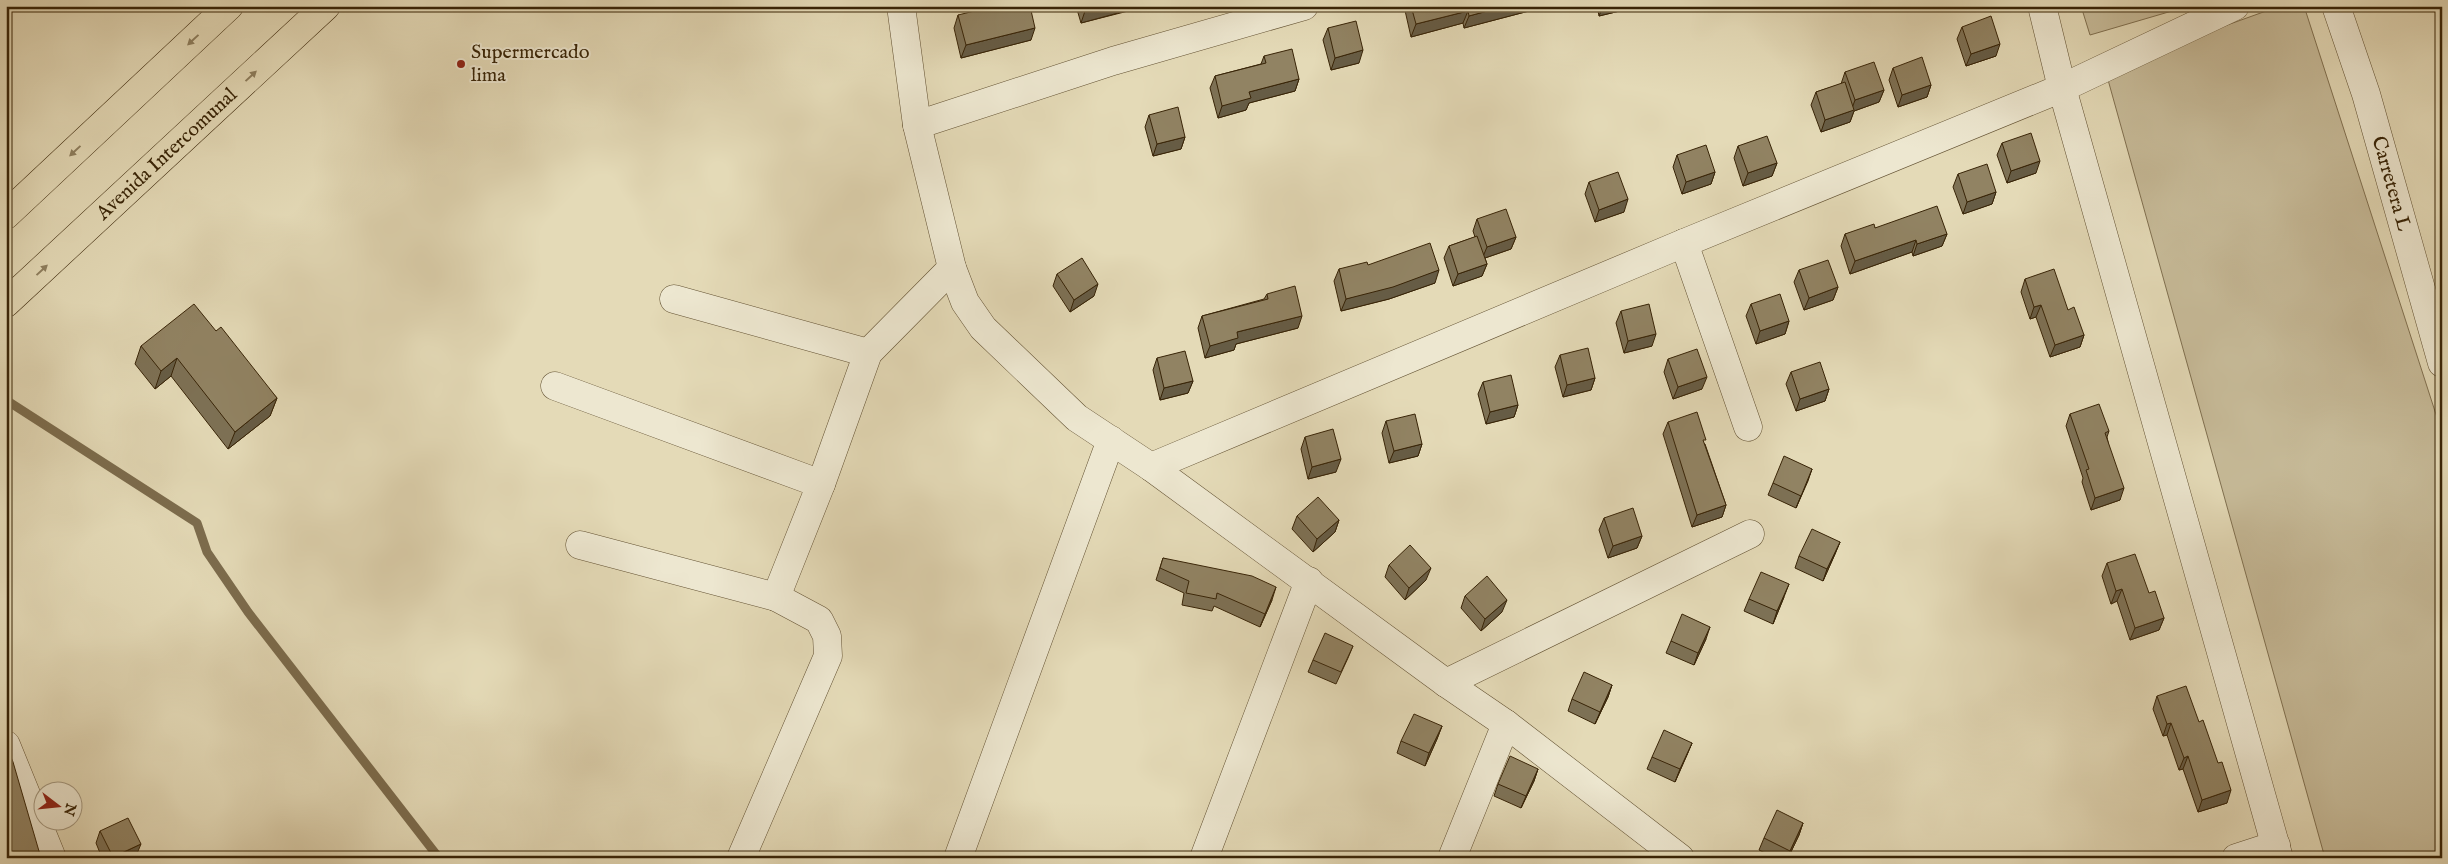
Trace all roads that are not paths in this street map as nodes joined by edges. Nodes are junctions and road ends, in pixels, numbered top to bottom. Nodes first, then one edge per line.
1 (229, 6) edge
2 (326, 6) edge
3 (901, 6) edge
4 (1304, 6) edge
5 (2042, 6) edge
6 (2235, 6) edge
7 (2336, 6) edge
8 (2062, 88) junction
9 (917, 125) junction
10 (6, 215) edge
11 (1684, 243) junction
12 (952, 268) junction
13 (674, 299) dead end
14 (6, 303) edge
15 (868, 353) junction
16 (2442, 363) edge
17 (554, 386) dead end
18 (1748, 427) dead end
19 (1111, 440) junction
20 (1151, 467) junction
21 (821, 484) junction
22 (1750, 534) dead end
23 (580, 544) dead end
24 (1308, 581) junction
25 (776, 597) junction
26 (1446, 683) junction
27 (1506, 724) junction
28 (6, 745) edge
29 (2277, 851) edge
30 (52, 858) edge
31 (741, 858) edge
32 (958, 858) edge
33 (1204, 858) edge
34 (1452, 858) edge
35 (1680, 858) edge
36 (2236, 858) edge

1 -> 10 main road
14 -> 2 main road, Avenida Intercomunal
3 - 9 street
4 - 9 street
5 - 8 street
6 - 8 street
7 - 16 street, Carretera L
8 - 11 street
8 - 29 street
9 - 12 street
11 - 18 street
11 - 20 street
12 - 15 street
12 - 19 street
13 - 15 street
15 - 21 street
17 - 21 street
19 - 20 street
19 - 32 street
20 - 24 street
21 - 25 street
22 - 26 street
23 - 25 street
24 - 26 street
24 - 33 street
25 - 31 street
26 - 27 street
27 - 34 street
27 - 35 street
28 - 30 street
29 - 36 street

